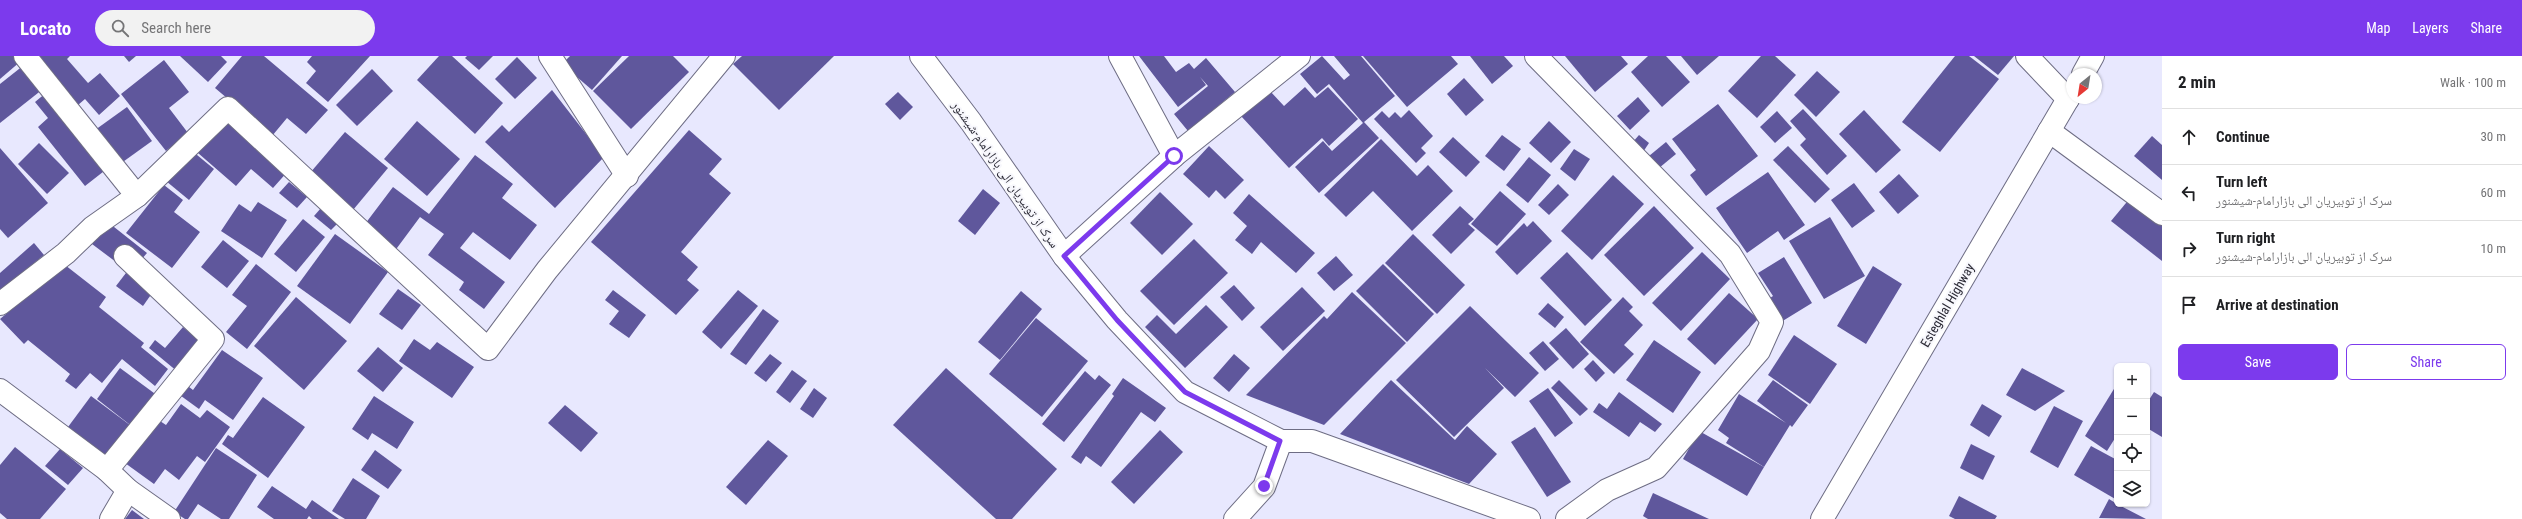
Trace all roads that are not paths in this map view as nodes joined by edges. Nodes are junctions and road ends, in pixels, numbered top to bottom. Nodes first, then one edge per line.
1 (25, 56) edge
2 (550, 56) edge
3 (724, 56) edge
4 (921, 56) edge
5 (1120, 56) edge
6 (1299, 56) edge
7 (1536, 56) edge
8 (2027, 56) edge
9 (2093, 56) edge
10 (2086, 68) edge
11 (2066, 92) edge
12 (2066, 103) edge
13 (2049, 131) junction
14 (1174, 156) junction
15 (627, 176) junction
16 (137, 196) junction
17 (2162, 214) edge
18 (125, 256) dead end
19 (1064, 256) junction
20 (0, 304) edge
21 (0, 390) edge
22 (1280, 441) junction
23 (107, 470) junction
24 (128, 490) junction
25 (111, 519) edge
26 (169, 519) edge
27 (1235, 519) edge
28 (1529, 519) edge
29 (1567, 519) edge
30 (1822, 519) edge

1 - 16 main road
2 - 15 main road
3 - 15 main road
4 - 19 main road, سرک از توبیریان الی بازارامام-شیشنور
5 - 14 main road
6 - 14 main road
7 - 29 main road
8 - 11 main road
9 - 10 main road
12 - 13 main road, Esteghlal Highway
13 - 17 main road
13 - 30 main road, Esteghlal Highway
14 - 19 main road
15 - 16 main road
16 - 20 main road
18 - 23 main road
19 - 22 main road, سرک از توبیریان الی بازارامام-شیشنور
21 - 23 main road
22 - 27 main road
22 - 28 main road
23 - 24 main road
24 - 25 main road
24 - 26 main road

